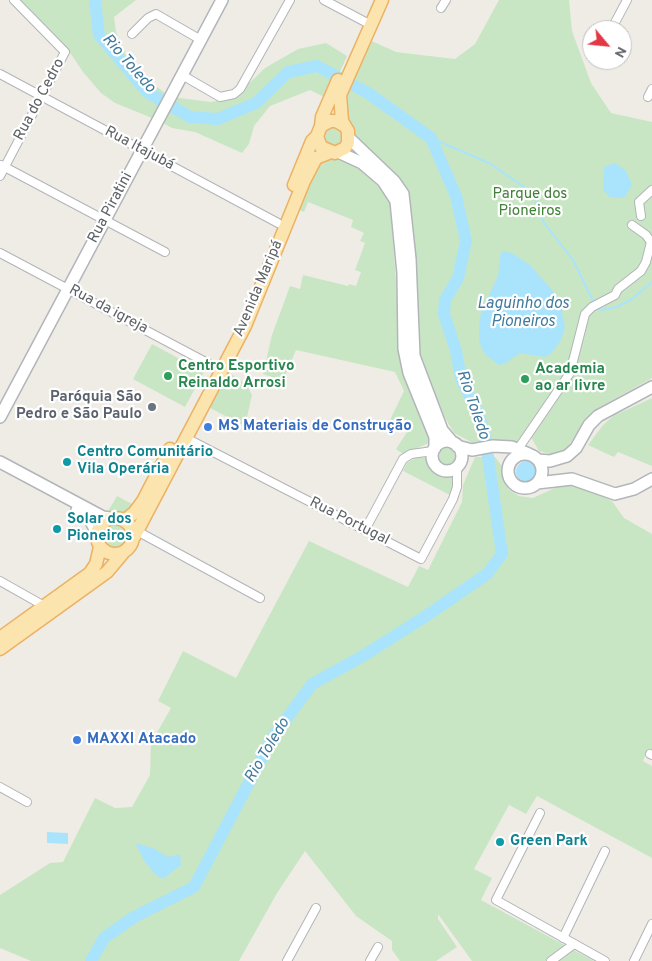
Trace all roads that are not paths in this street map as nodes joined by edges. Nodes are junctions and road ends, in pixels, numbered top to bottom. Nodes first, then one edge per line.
1 (14, 0) edge
2 (222, 0) edge
3 (290, 0) edge
4 (324, 0) edge
5 (373, 0) edge
6 (382, 0) edge
7 (446, 0) edge
8 (627, 0) edge
9 (441, 8) dead end
10 (616, 20) edge
11 (367, 23) junction
12 (132, 34) dead end
13 (201, 40) junction
14 (0, 74) edge
15 (182, 75) junction
16 (652, 89) edge
17 (337, 93) junction
18 (42, 96) junction
19 (648, 97) dead end
20 (319, 131) junction
21 (347, 132) junction
22 (142, 150) junction
23 (334, 152) junction
24 (2, 166) edge
25 (0, 176) edge
26 (652, 190) edge
27 (641, 216) dead end
28 (105, 220) junction
29 (278, 223) junction
30 (632, 226) dead end
31 (165, 252) dead end
32 (0, 253) edge
33 (68, 289) junction
34 (215, 367) junction
35 (652, 387) edge
36 (0, 417) edge
37 (186, 438) junction
38 (455, 444) junction
39 (484, 448) junction
40 (434, 449) junction
41 (528, 454) junction
42 (0, 462) edge
43 (459, 463) junction
44 (508, 469) junction
45 (0, 470) edge
46 (652, 479) edge
47 (537, 483) junction
48 (110, 518) junction
49 (125, 520) junction
50 (365, 530) junction
51 (97, 533) junction
52 (135, 534) junction
53 (100, 547) junction
54 (123, 553) junction
55 (0, 581) edge
56 (260, 598) dead end
57 (47, 610) junction
58 (0, 638) edge
59 (0, 649) edge
60 (0, 787) edge
61 (27, 802) dead end
62 (540, 813) dead end
63 (605, 851) dead end
64 (316, 908) dead end
65 (652, 924) edge
66 (563, 938) junction
67 (574, 944) junction
68 (378, 947) dead end
69 (287, 961) edge
70 (370, 961) edge
71 (552, 961) edge
72 (605, 961) edge
73 (634, 961) edge

1 - 18 street, Rua do Cedro
2 - 13 street, Rua Piratini
3 - 15 street
4 - 11 street
5 - 11 main road, Avenida Maripá
6 - 11 main road, Avenida Maripá
7 - 9 street
8 - 10 street
11 - 17 main road, Avenida Maripá
12 - 13 street
13 - 15 street, Rua Piratini
14 - 18 street, Rua Itajubá
15 - 22 street, Rua Piratini
16 - 19 street
17 - 20 main road, Avenida Maripá
17 - 21 main road
18 - 22 street, Rua Itajubá
18 - 24 street, Rua do Cedro
20 - 21 main road
20 - 23 main road
20 - 29 main road, Avenida Maripá
21 - 23 main road
21 - 38 street
22 - 28 street, Rua Piratini
22 - 29 street, Rua Itajubá
23 - 37 main road, Avenida Maripá
23 - 40 street
24 - 25 street, Rua do Cedro
24 - 28 street
26 - 27 street
28 - 31 street
28 - 33 street, Rua Piratini
29 - 34 main road, Avenida Maripá
30 - 41 street
32 - 33 street, Rua da igreja
33 - 34 street, Rua da igreja
33 - 36 street, Rua Piratini
34 - 49 main road, Avenida Maripá
35 - 41 street
37 - 50 street, Rua Portugal
37 - 52 main road, Avenida Maripá
38 - 39 street
38 - 40 street
38 - 43 street
39 - 41 street
39 - 43 street
39 - 44 street
40 - 43 street
40 - 50 street
41 - 44 street
41 - 47 street
42 - 48 street
43 - 50 street, Rua Portugal
44 - 47 street
45 - 51 street
46 - 47 street
48 - 49 main road
48 - 51 main road
49 - 52 main road
51 - 53 main road
52 - 54 main road
52 - 56 street
53 - 54 main road
53 - 57 main road
54 - 57 main road
55 - 57 street
57 - 58 main road
57 - 59 main road
60 - 61 street
62 - 66 street
63 - 66 street
64 - 69 street
65 - 73 street
66 - 67 street
67 - 71 street
67 - 72 street
68 - 70 street

